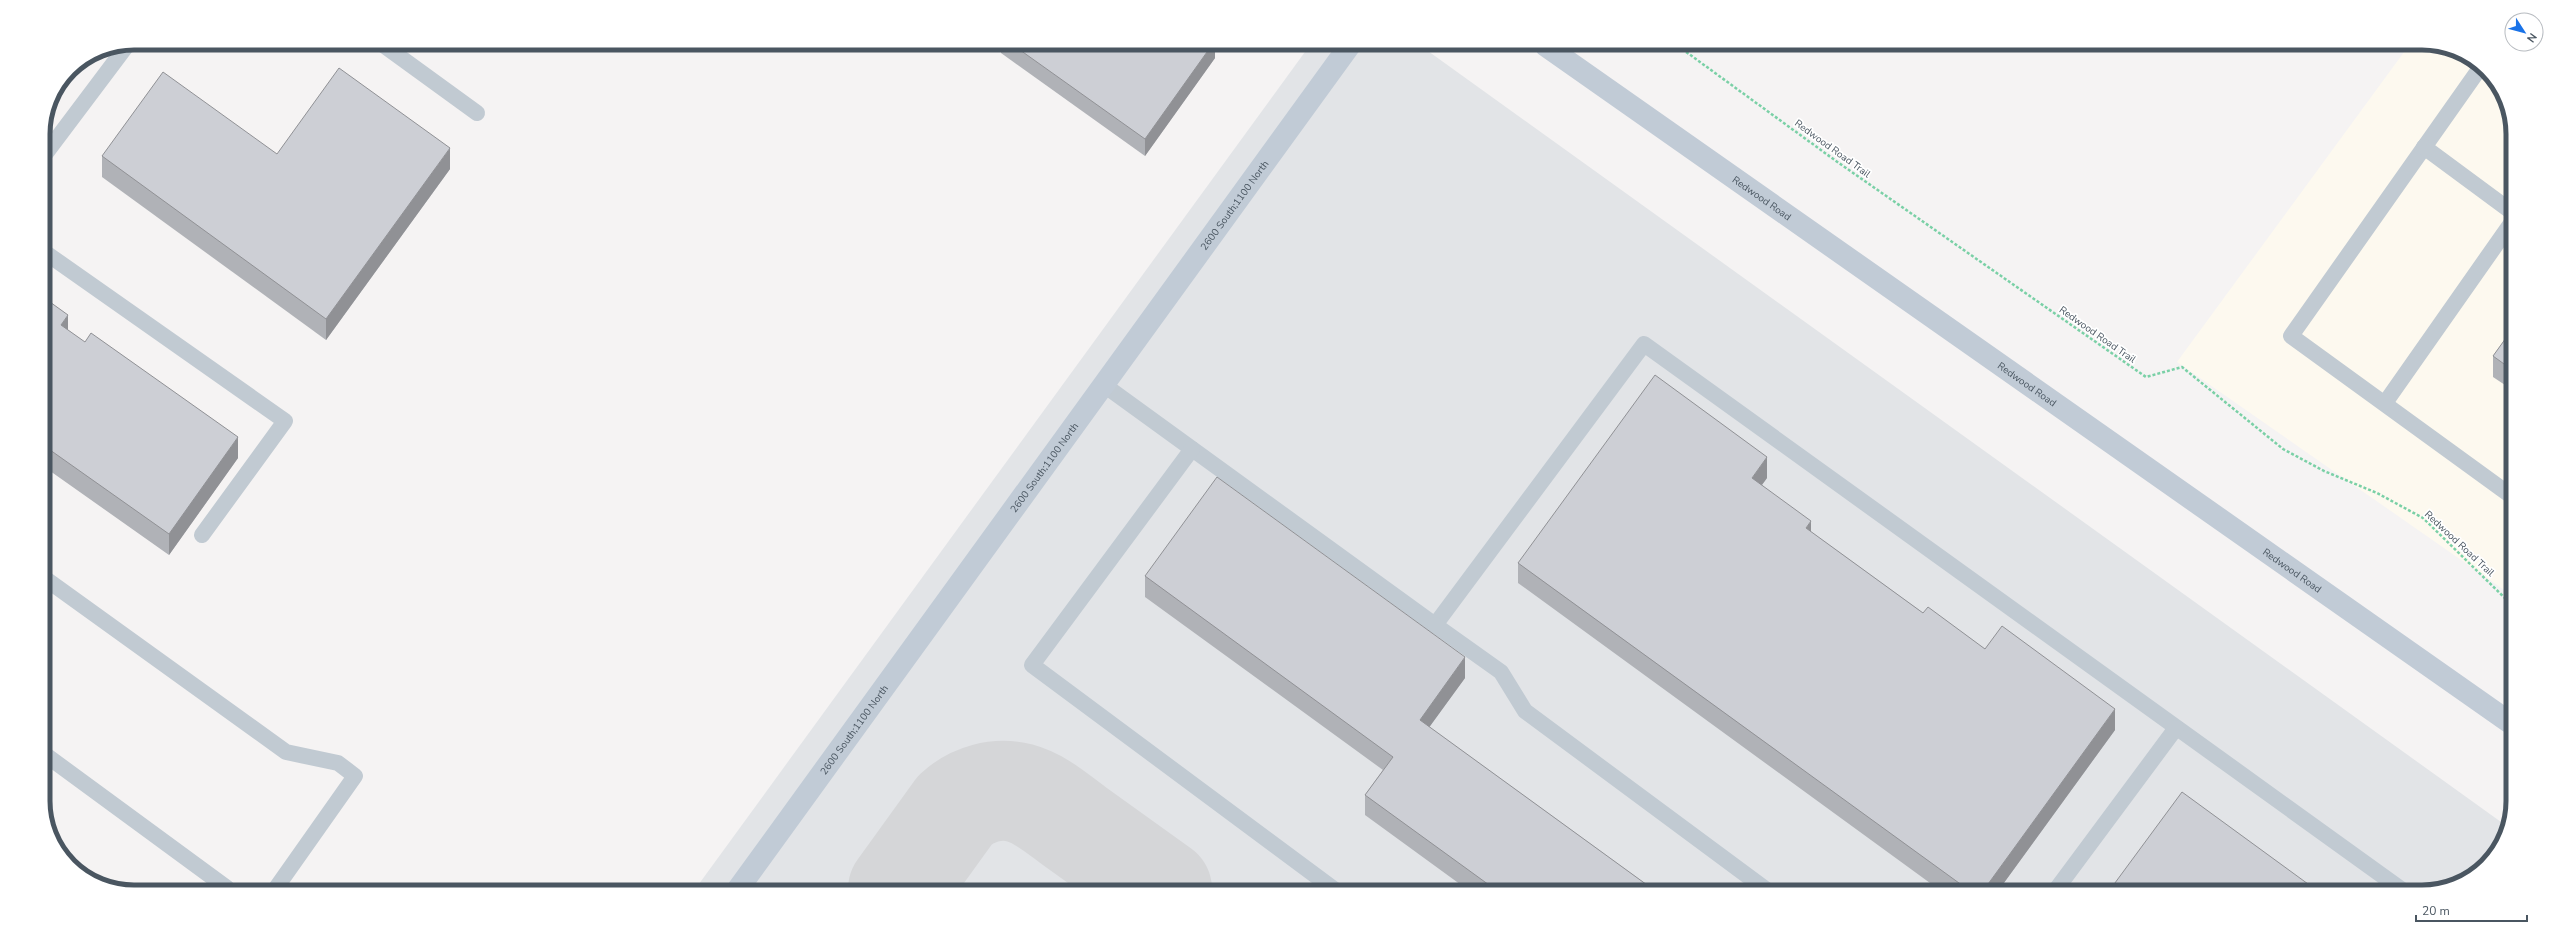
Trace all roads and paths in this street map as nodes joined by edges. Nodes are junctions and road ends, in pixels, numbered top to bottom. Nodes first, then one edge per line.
1 (390, 50) edge
2 (1347, 50) edge
3 (1552, 50) edge
4 (1683, 50) edge
5 (123, 51) edge
6 (2478, 71) edge
7 (476, 113) dead end
8 (2424, 147) junction
9 (50, 148) edge
10 (2506, 208) edge
11 (2506, 231) edge
12 (50, 256) edge
13 (1104, 384) junction
14 (2385, 403) junction
15 (1192, 449) junction
16 (2506, 492) edge
17 (202, 535) dead end
18 (50, 582) edge
19 (2506, 599) edge
20 (1435, 625) junction
21 (2506, 720) edge
22 (2176, 728) junction
23 (50, 758) edge
24 (224, 885) edge
25 (278, 885) edge
26 (741, 885) edge
27 (1328, 885) edge
28 (1760, 885) edge
29 (2059, 885) edge
30 (2395, 885) edge

1 - 7 lane
2 - 13 main road, 2600 South;1100 North
3 - 21 main road, Redwood Road
4 - 19 path, Redwood Road Trail
5 - 9 lane
6 - 8 lane
8 - 10 lane
8 - 14 lane
11 - 14 lane
12 - 17 lane
13 - 15 lane
13 - 26 main road, 2600 South;1100 North
14 - 16 lane
15 - 20 lane
15 - 27 lane
18 - 25 lane
20 - 22 lane
20 - 28 lane
22 - 29 lane
22 - 30 lane
23 - 24 lane

